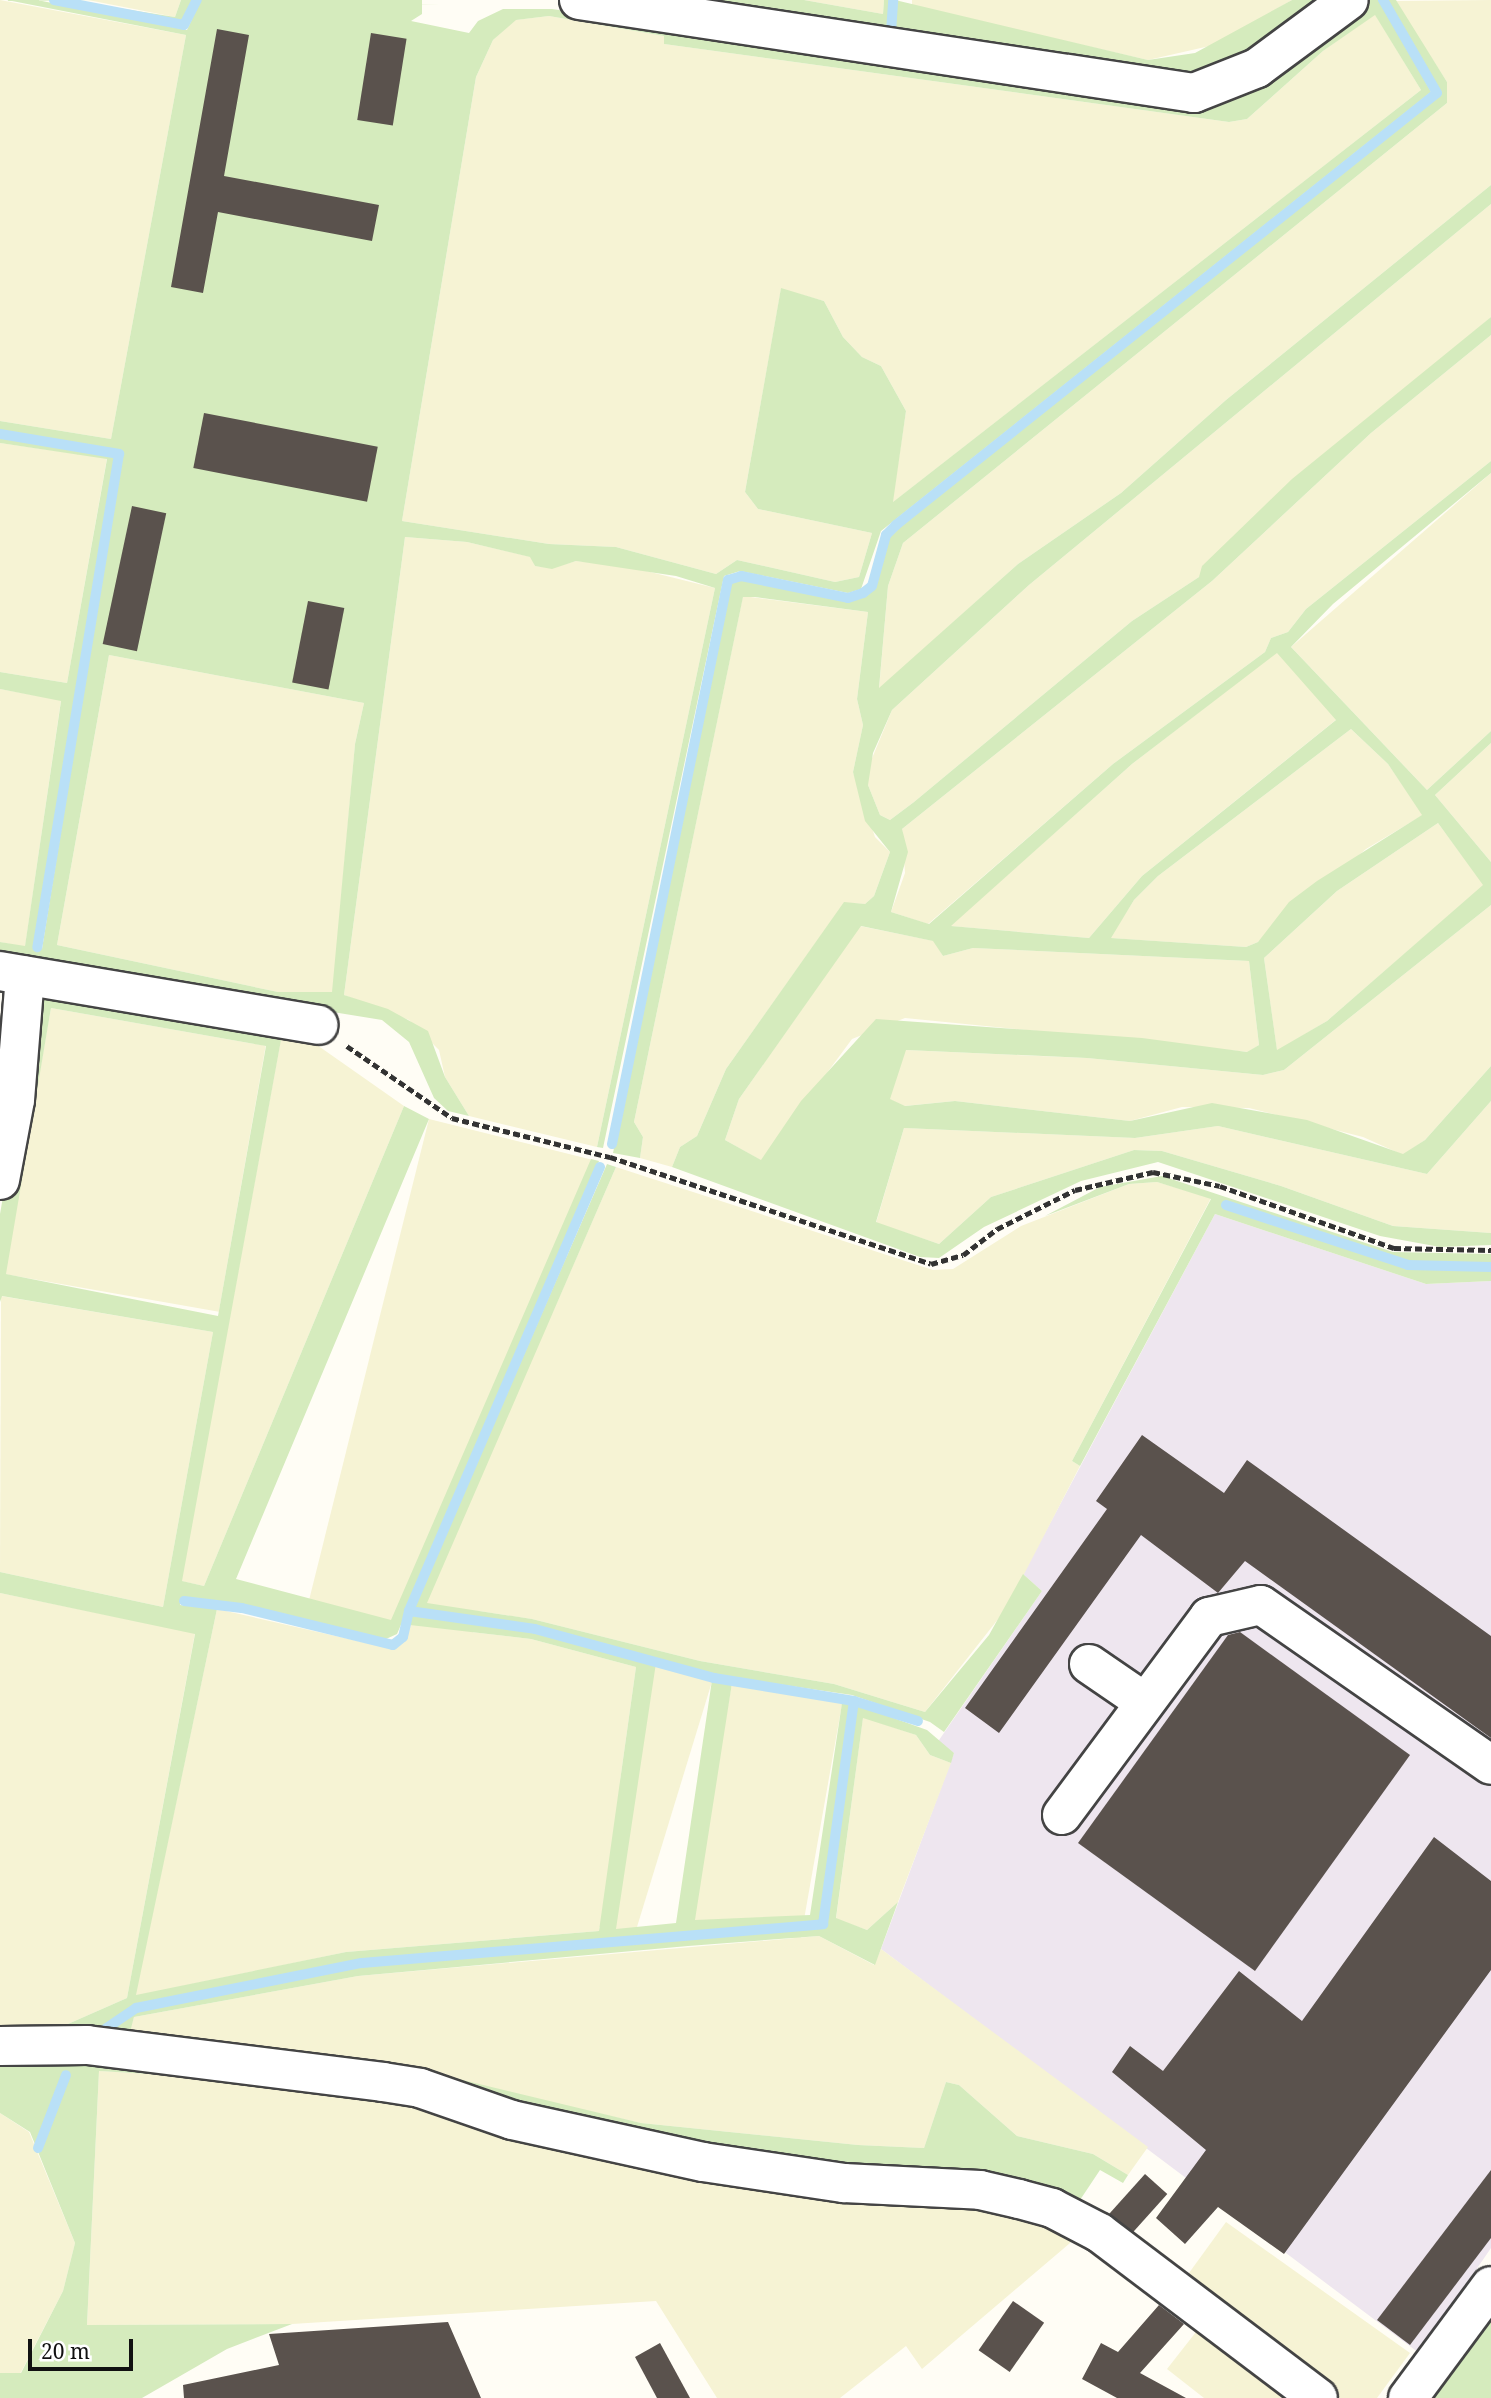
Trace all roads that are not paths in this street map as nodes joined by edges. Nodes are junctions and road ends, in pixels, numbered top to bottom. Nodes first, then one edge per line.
1 (579, 0) edge
2 (1349, 0) edge
3 (13, 973) edge
4 (318, 1025) road end
5 (0, 1180) edge
6 (1089, 1664) dead end
7 (1143, 1702) junction
8 (1491, 1765) edge
9 (1062, 1815) dead end
10 (0, 2046) edge
11 (1491, 2286) edge
12 (1318, 2398) edge
13 (1408, 2398) edge

1 - 2 street
3 - 4 street
3 - 5 street
6 - 7 street
7 - 8 street
7 - 9 street
10 - 12 street
11 - 13 street

